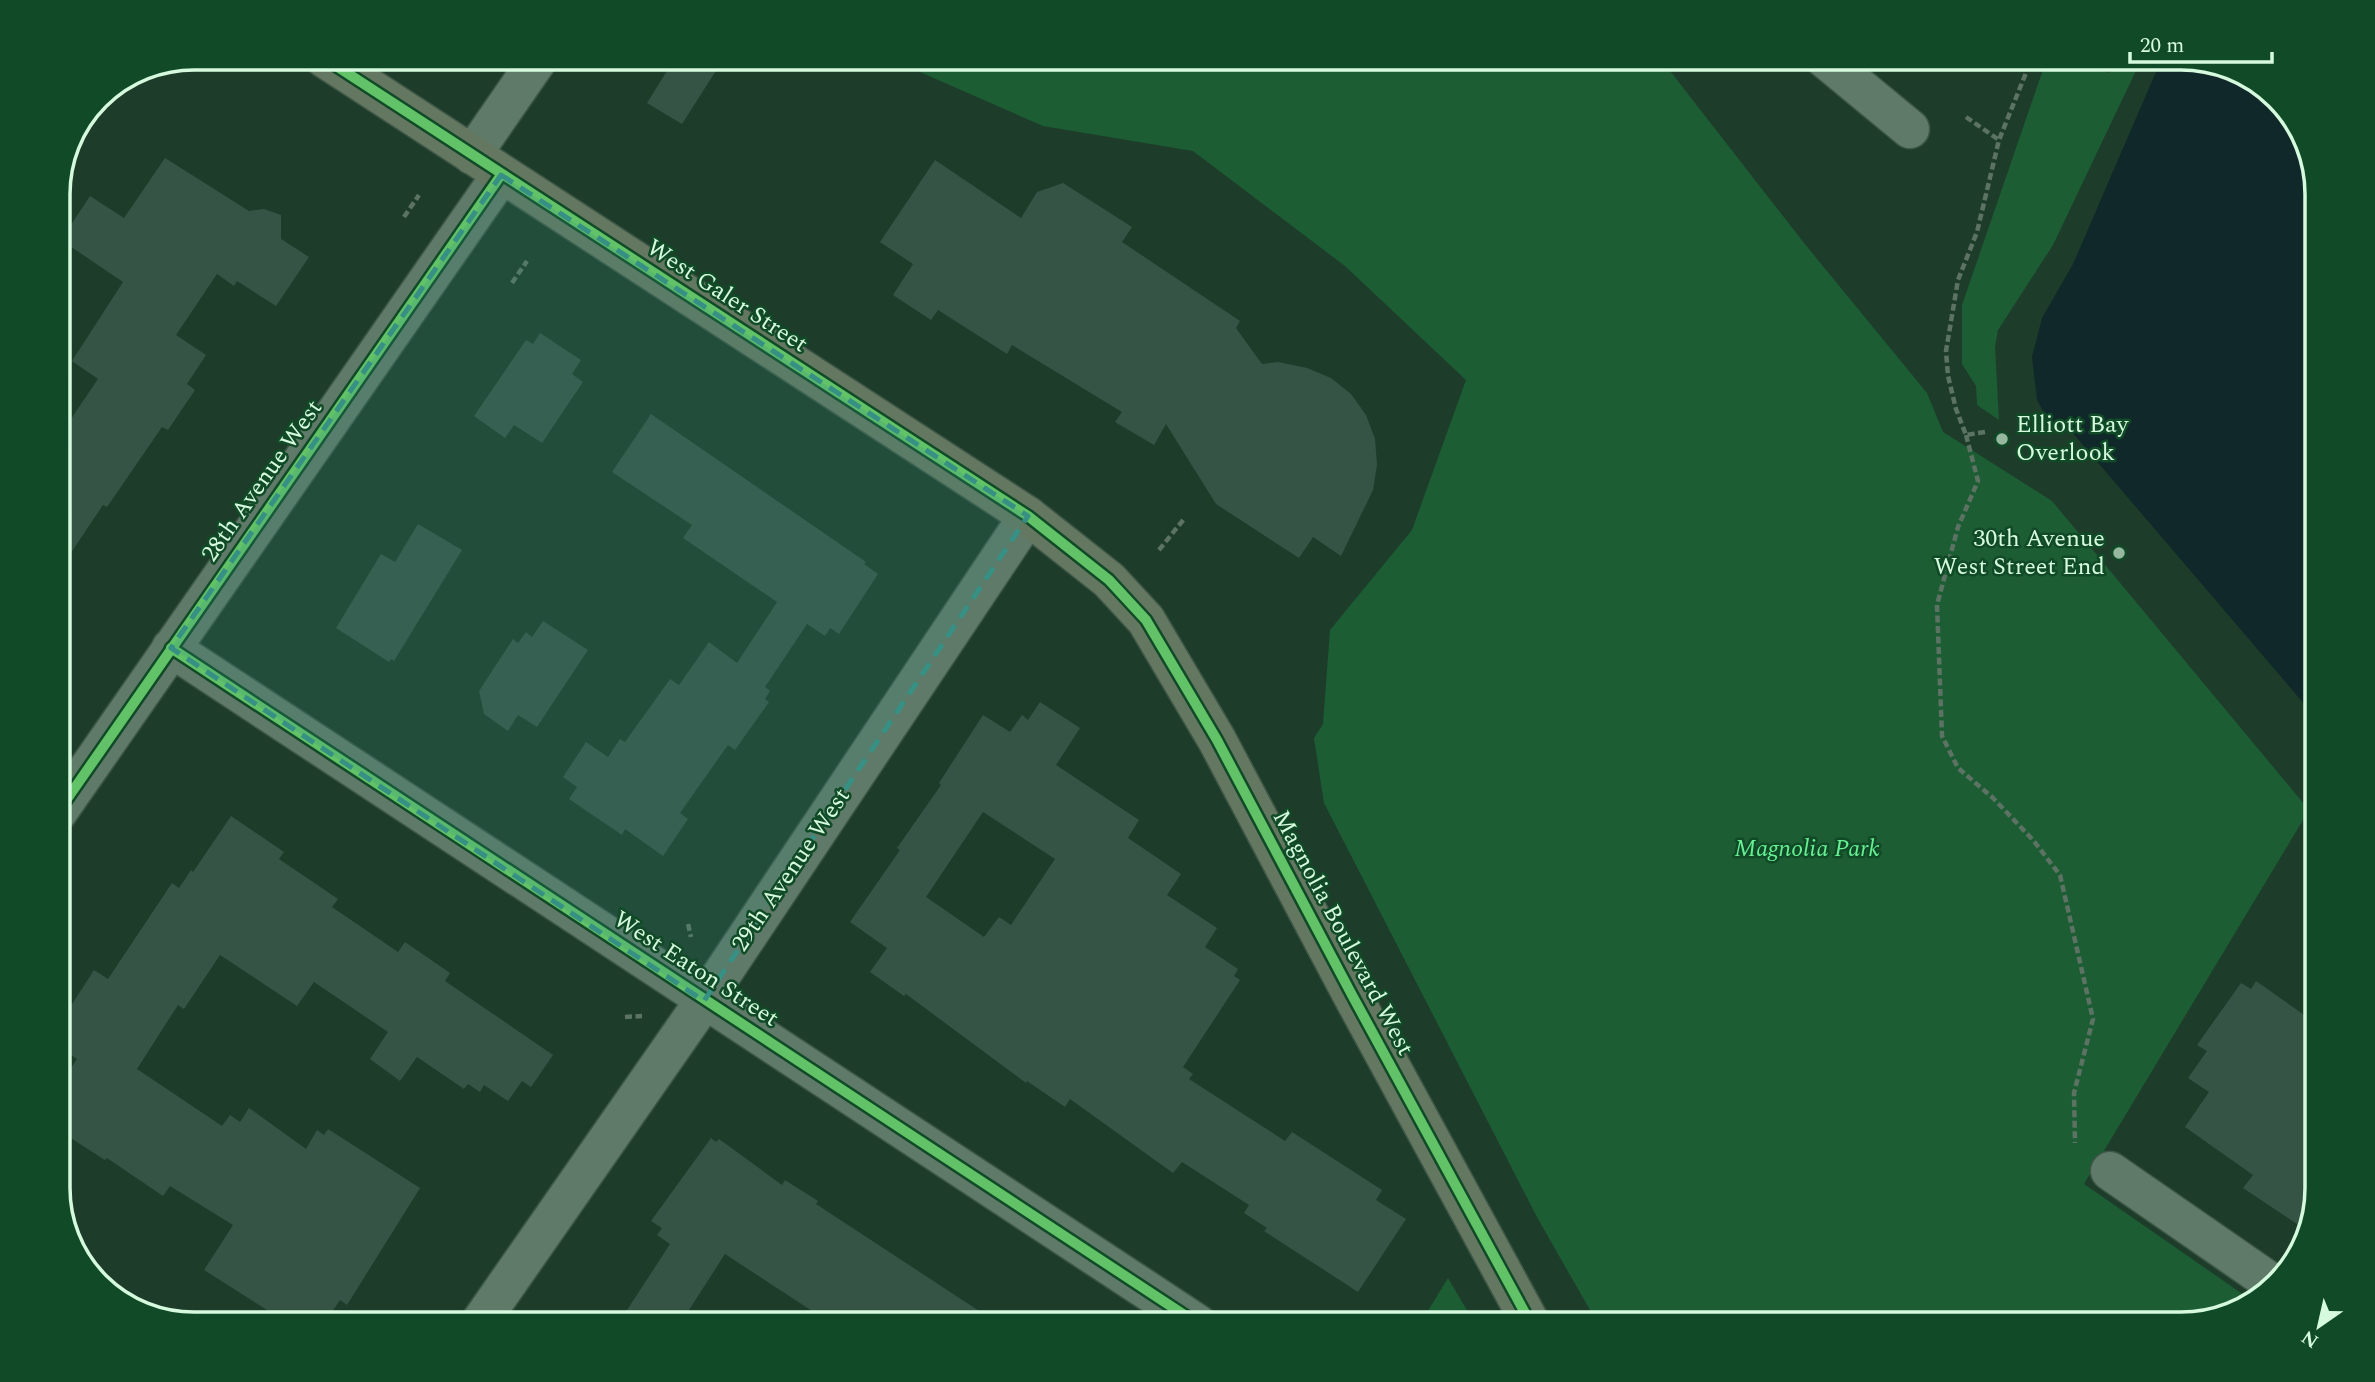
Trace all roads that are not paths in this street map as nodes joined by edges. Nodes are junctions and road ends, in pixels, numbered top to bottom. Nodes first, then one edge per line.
1 (342, 70) edge
2 (533, 70) edge
3 (1839, 70) edge
4 (1910, 129) dead end
5 (487, 164) junction
6 (1028, 516) junction
7 (1102, 574) joint
8 (171, 648) junction
9 (70, 795) edge
10 (704, 1001) junction
11 (2110, 1171) road end
12 (2266, 1279) edge
13 (487, 1312) edge
14 (1180, 1312) edge
15 (1524, 1312) edge

1 - 5 main road, West Galer Street
2 - 5 street, 28th Avenue West
3 - 4 street
5 - 6 main road, West Galer Street
5 - 8 street, 28th Avenue West
6 - 7 main road, West Galer Street
6 - 10 street, 29th Avenue West
7 - 15 main road, Magnolia Boulevard West
8 - 9 street, 28th Avenue West
8 - 10 street, West Eaton Street
10 - 13 street, 29th Avenue West
10 - 14 street, West Eaton Street
11 - 12 street

